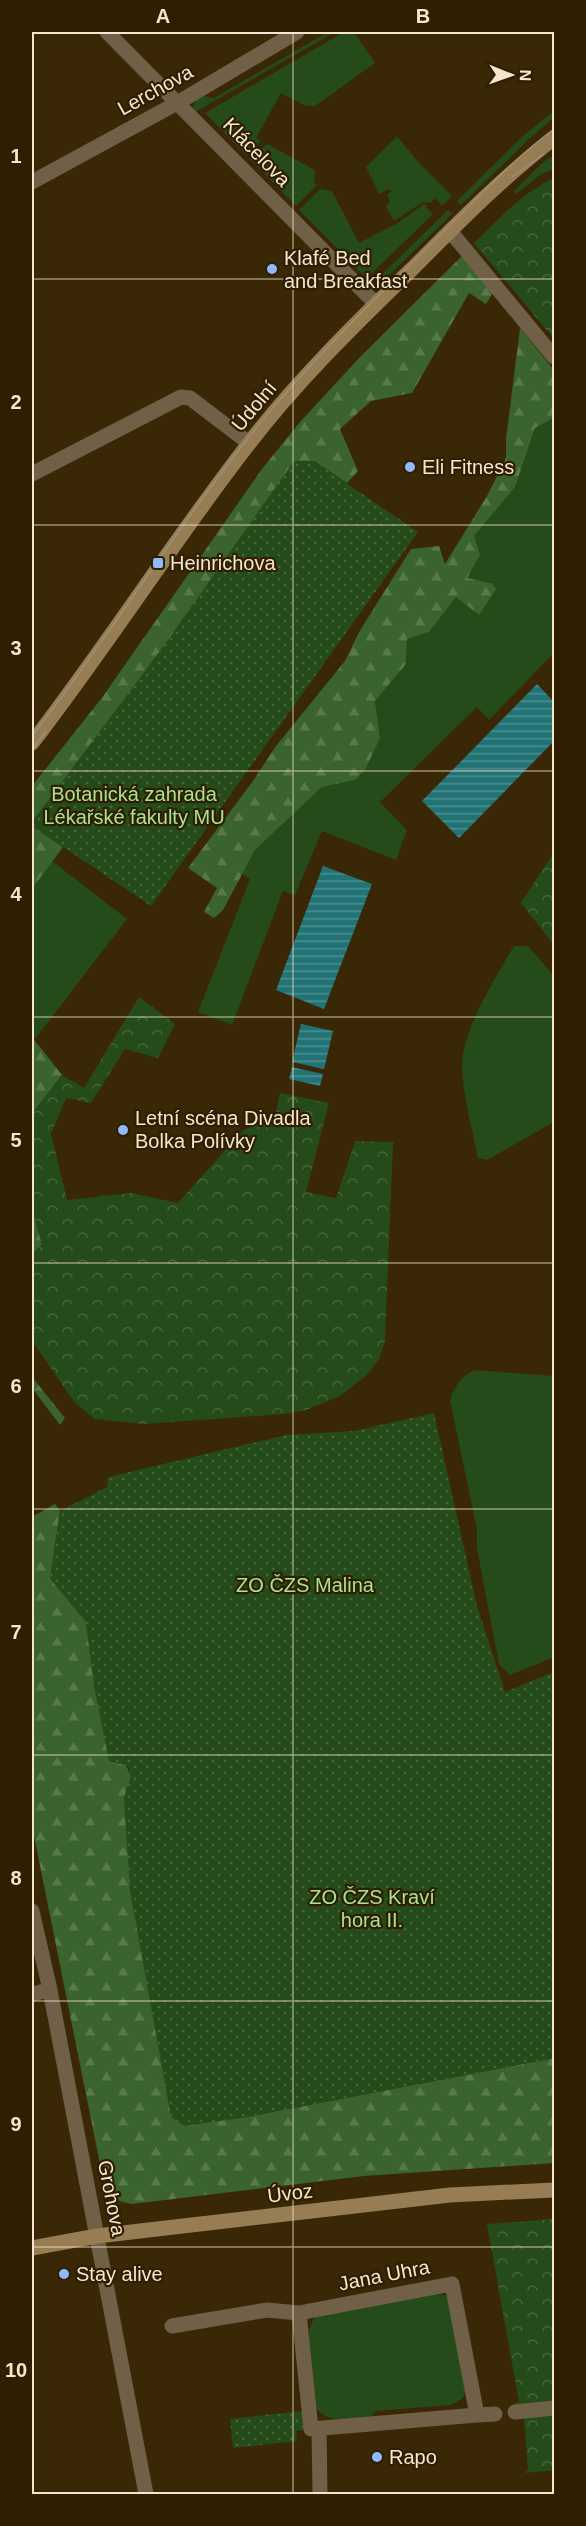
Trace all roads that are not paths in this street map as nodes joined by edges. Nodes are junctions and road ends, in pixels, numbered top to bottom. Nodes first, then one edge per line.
1 (107, 32) edge
2 (297, 32) edge
3 (179, 102) junction
4 (555, 138) edge
5 (32, 182) edge
6 (450, 231) junction
7 (376, 304) junction
8 (555, 357) edge
9 (249, 443) junction
10 (32, 474) edge
11 (32, 743) edge
12 (32, 1911) edge
13 (50, 1990) junction
14 (32, 1994) edge
15 (555, 2190) edge
16 (97, 2236) junction
17 (32, 2248) edge
18 (299, 2313) junction
19 (172, 2326) dead end
20 (555, 2408) edge
21 (515, 2412) dead end
22 (495, 2414) dead end
23 (477, 2415) junction
24 (319, 2428) junction
25 (146, 2494) edge
26 (320, 2494) edge

1 - 3 street, Klácelova
2 - 3 street, Lerchova
3 - 5 street, Lerchova
3 - 7 street, Klácelova
4 - 6 street, Údolní
6 - 7 street, Údolní
6 - 8 street
7 - 9 street, Údolní
9 - 10 street
9 - 11 street, Údolní
12 - 13 street, Grohova
13 - 14 street
13 - 16 street, Grohova
15 - 16 street, Úvoz
16 - 17 street, Úvoz
16 - 25 street, Grohova
18 - 19 street, Jana Uhra
18 - 23 street, Jana Uhra
18 - 24 street
20 - 21 street
22 - 23 street
23 - 24 street
24 - 26 street

